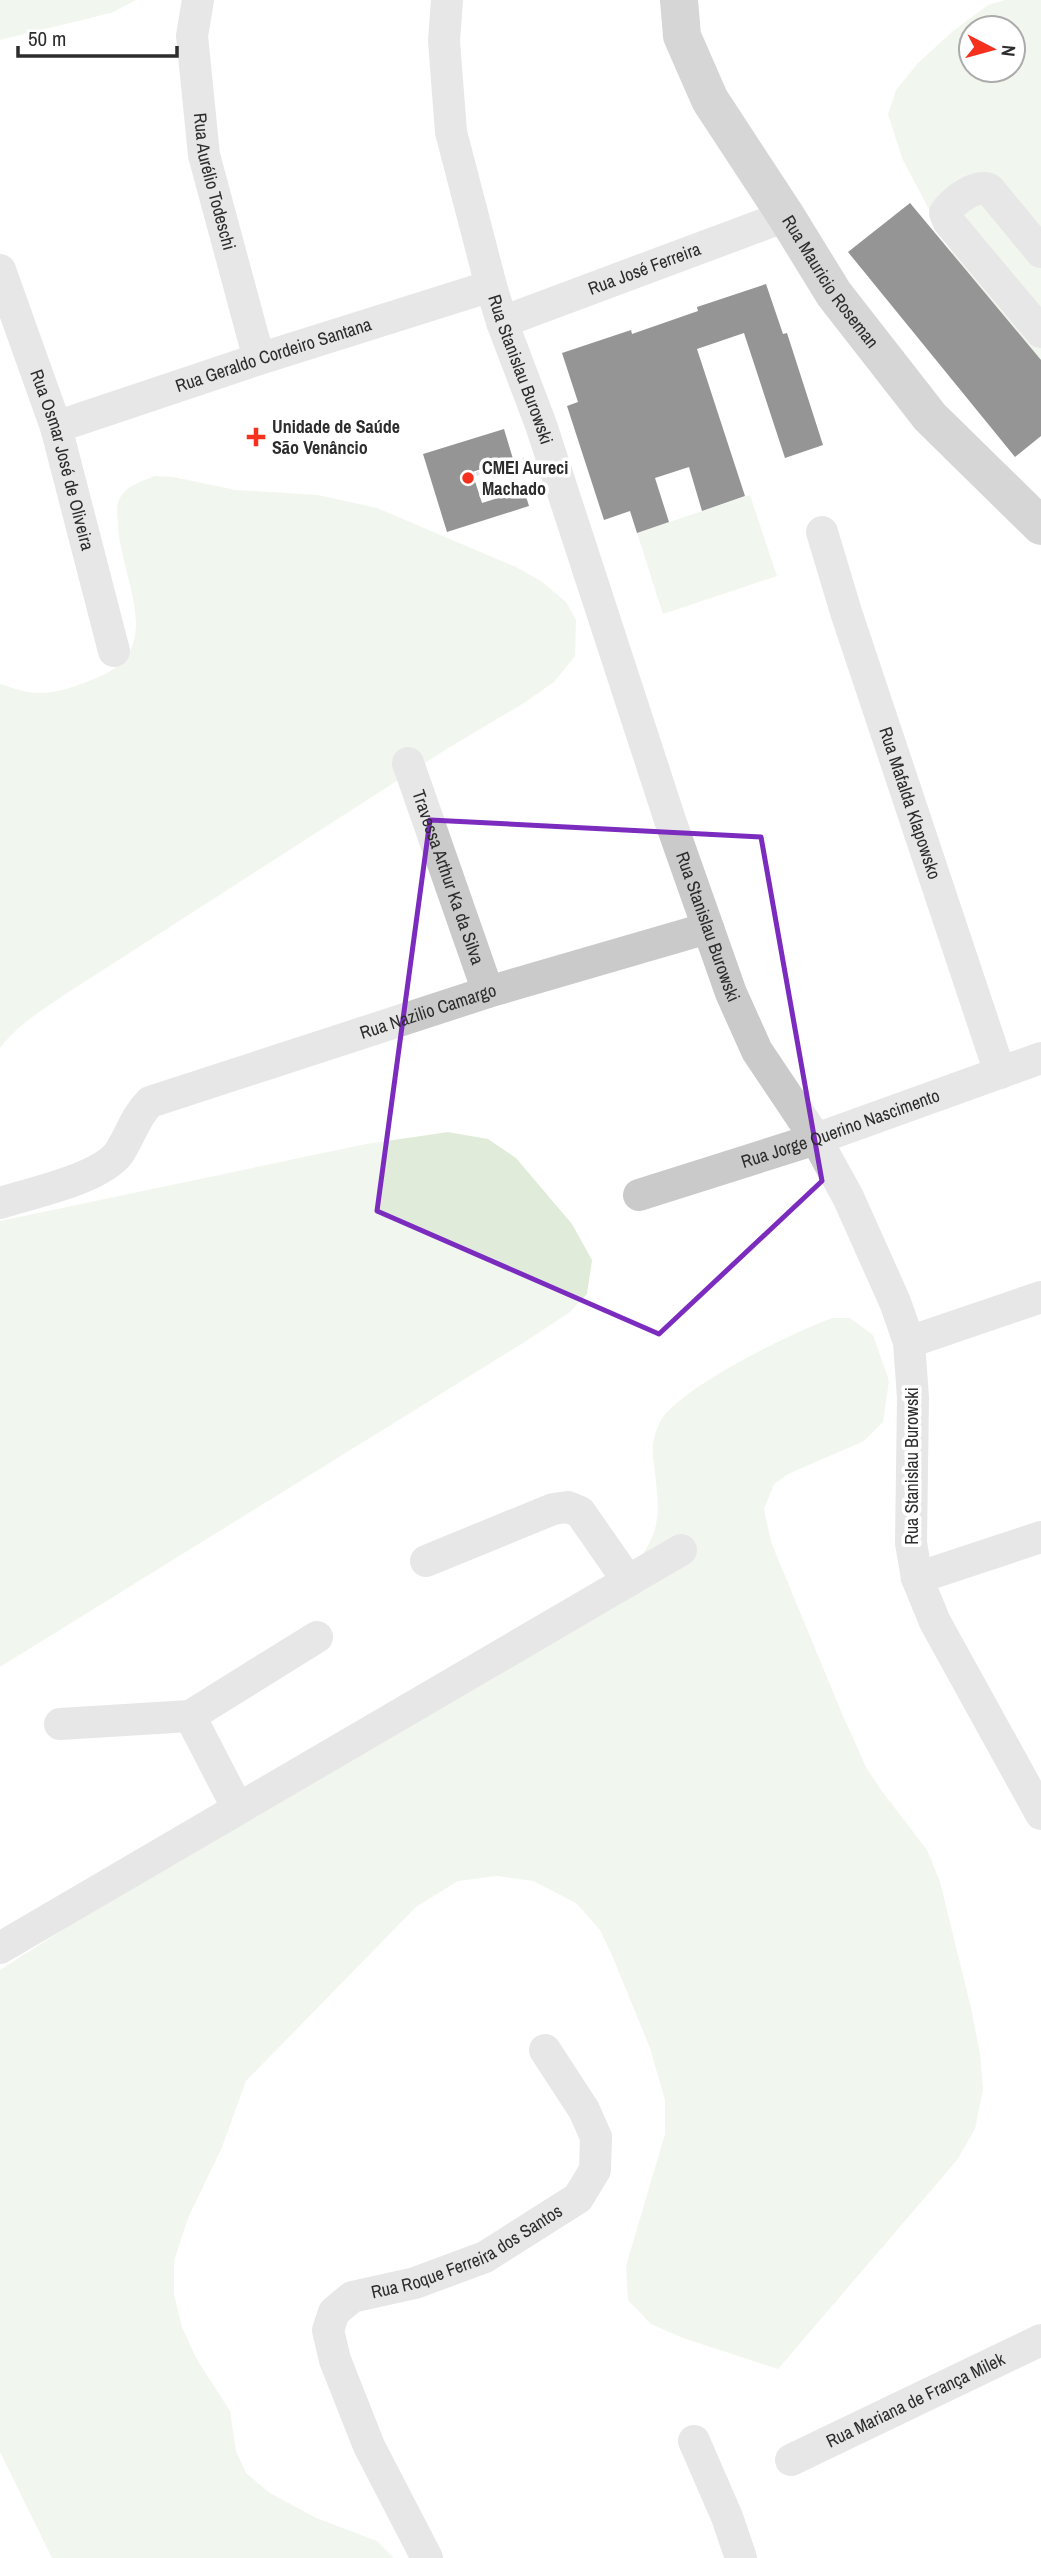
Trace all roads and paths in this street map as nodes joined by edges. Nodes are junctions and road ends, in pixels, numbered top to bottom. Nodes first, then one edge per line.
1 (198, 0) edge
2 (447, 0) edge
3 (679, 0) edge
4 (786, 216) junction
5 (1041, 252) edge
6 (0, 270) edge
7 (491, 286) junction
8 (502, 322) junction
9 (1041, 332) edge
10 (259, 359) junction
11 (57, 427) junction
12 (550, 452) junction
13 (475, 474) dead end
14 (1041, 526) edge
15 (822, 532) dead end
16 (114, 651) dead end
17 (408, 763) dead end
18 (708, 928) junction
19 (488, 992) junction
20 (1041, 1058) edge
21 (1000, 1073) junction
22 (816, 1139) junction
23 (639, 1195) dead end
24 (0, 1203) edge
25 (1041, 1297) edge
26 (909, 1342) junction
27 (1041, 1537) edge
28 (681, 1550) dead end
29 (426, 1562) dead end
30 (917, 1578) junction
31 (628, 1581) junction
32 (317, 1637) dead end
33 (190, 1716) junction
34 (60, 1724) dead end
35 (238, 1809) junction
36 (1041, 1814) edge
37 (0, 1948) edge
38 (545, 2050) dead end
39 (1041, 2340) edge
40 (694, 2441) dead end
41 (791, 2460) dead end
42 (427, 2558) edge
43 (741, 2558) edge

1 - 10 street, Rua Aurélio Todeschi
2 - 7 street, Rua Stanislau Burowski
3 - 4 main road, Rua Mauricio Roseman
4 - 8 street, Rua José Ferreira
4 - 14 main road, Rua Mauricio Roseman
5 - 9 street
6 - 11 street, Rua Osmar José de Oliveira
7 - 8 street, Rua Stanislau Burowski
7 - 10 street, Rua Geraldo Cordeiro Santana
8 - 12 street, Rua Stanislau Burowski
10 - 11 street, Rua Geraldo Cordeiro Santana
11 - 16 street, Rua Osmar José de Oliveira
12 - 13 path
12 - 18 street, Rua Stanislau Burowski
15 - 21 street, Rua Mafalda Klapowsko
17 - 19 street, Travessa Arthur Ka da Silva
18 - 19 street, Rua Nazilio Camargo
18 - 22 street, Rua Stanislau Burowski
19 - 24 street, Rua Nazilio Camargo
20 - 21 street, Rua Jorge Querino Nascimento
21 - 22 street, Rua Jorge Querino Nascimento
22 - 23 street, Rua Jorge Querino Nascimento
22 - 26 street, Rua Stanislau Burowski
25 - 26 street
26 - 30 street, Rua Stanislau Burowski
27 - 30 street
28 - 31 street
29 - 31 street
30 - 36 street, Rua Stanislau Burowski
31 - 35 street
32 - 33 street
33 - 34 street
33 - 35 street
35 - 37 street
38 - 42 street, Rua Roque Ferreira dos Santos
39 - 41 street, Rua Mariana de França Milek
40 - 43 street

